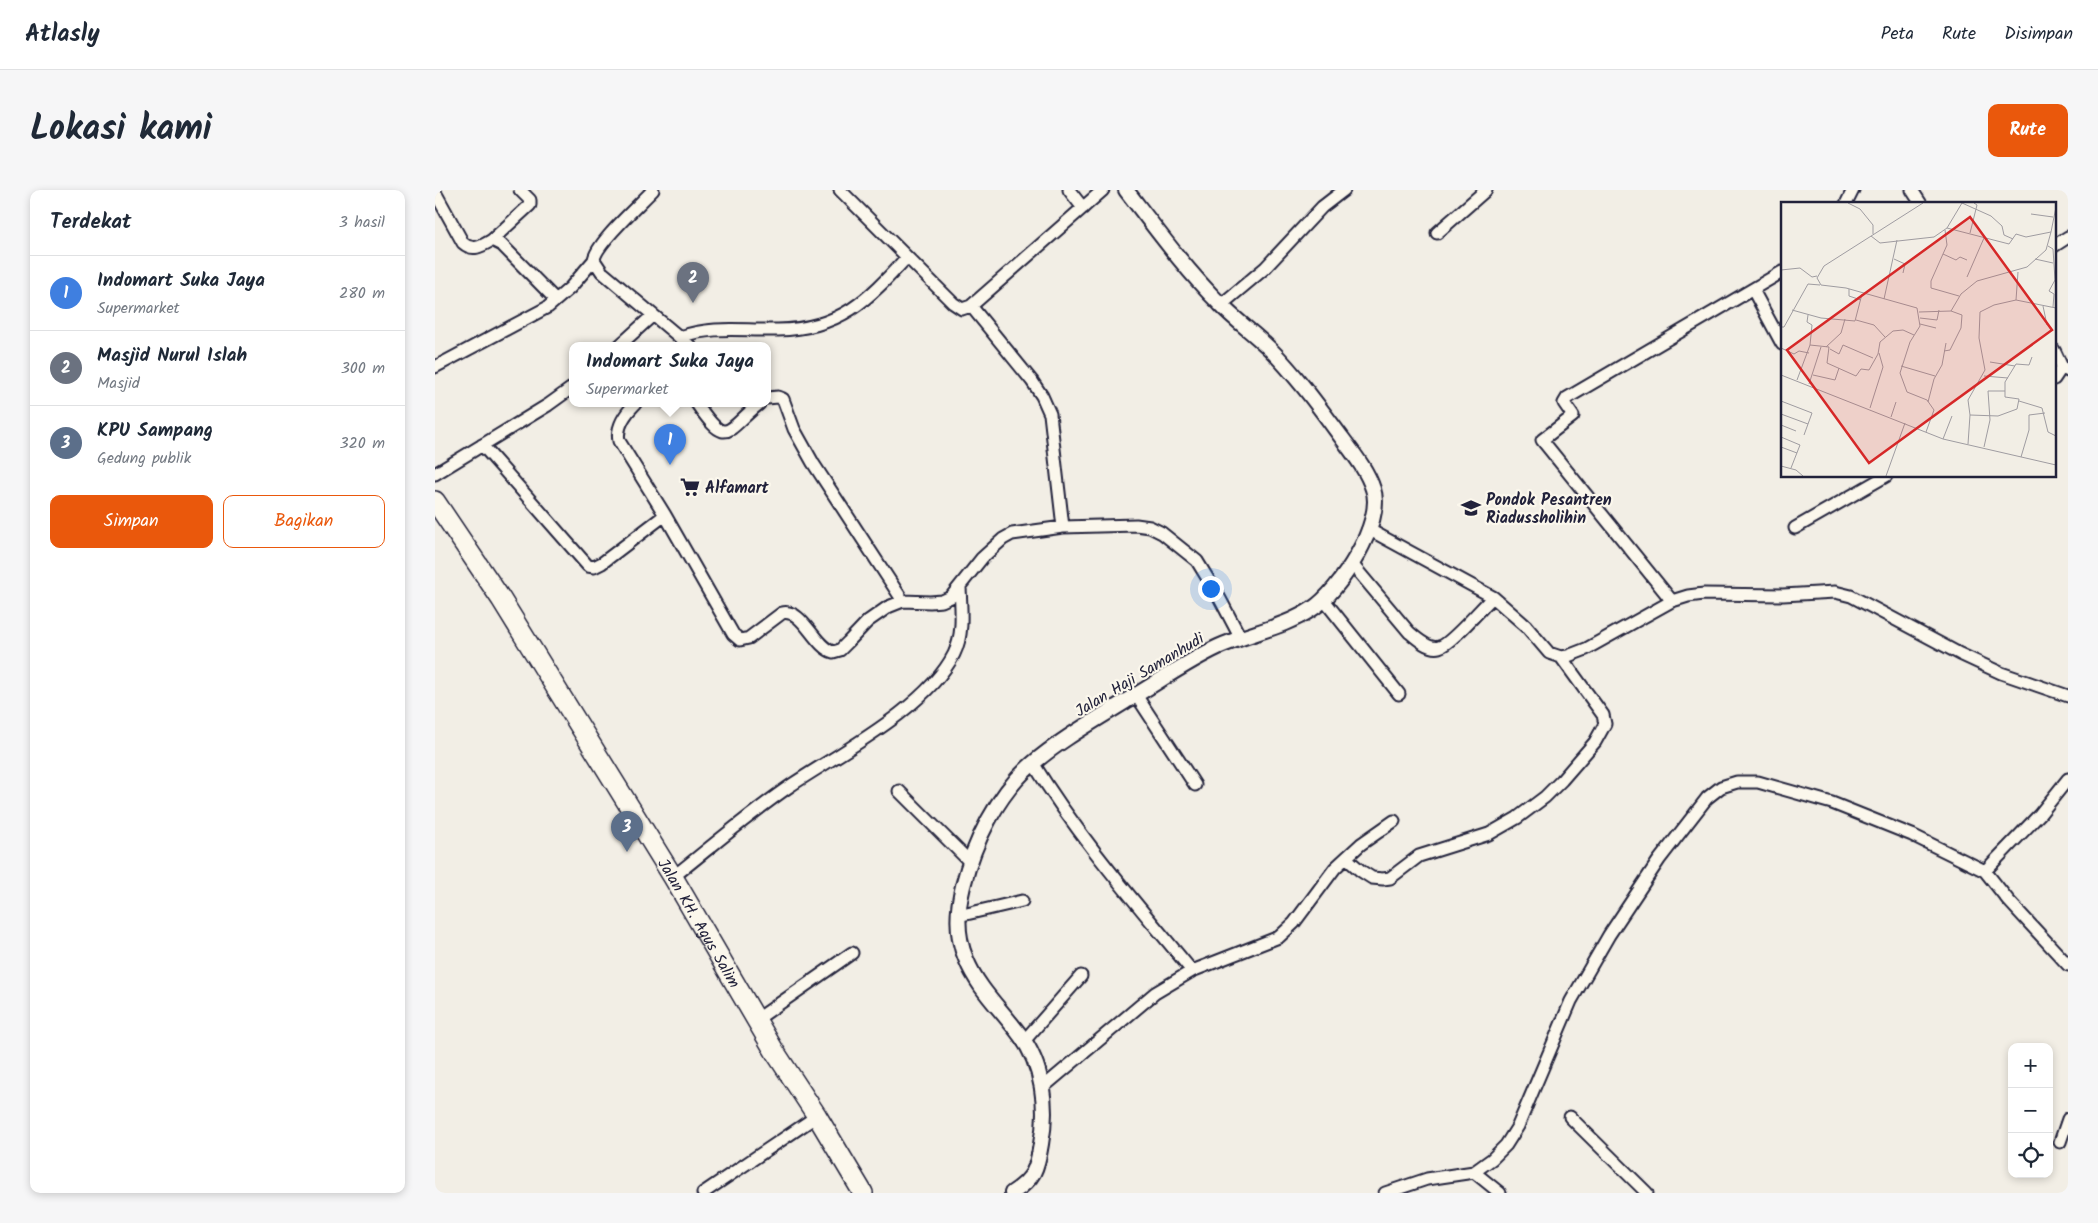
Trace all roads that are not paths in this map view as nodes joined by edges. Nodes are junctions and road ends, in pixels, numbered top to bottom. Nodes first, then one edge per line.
1 (521, 190) edge
2 (653, 190) edge
3 (840, 190) edge
4 (1069, 190) edge
5 (1103, 190) edge
6 (1126, 190) edge
7 (1344, 190) edge
8 (1486, 190) edge
9 (1853, 190) edge
10 (1911, 190) edge
11 (435, 192) edge
12 (1847, 202) edge
13 (1920, 202) edge
14 (1083, 208) junction
15 (1437, 233) dead end
16 (2068, 236) edge
17 (492, 240) junction
18 (2055, 245) edge
19 (907, 257) junction
20 (594, 260) junction
21 (1781, 273) edge
22 (1753, 290) junction
23 (556, 300) junction
24 (1221, 305) junction
25 (971, 306) junction
26 (652, 316) junction
27 (679, 336) junction
28 (623, 342) edge
29 (686, 342) edge
30 (1781, 342) edge
31 (2055, 352) edge
32 (435, 367) edge
33 (2065, 369) edge
34 (2055, 378) edge
35 (569, 390) edge
36 (771, 398) edge
37 (633, 407) edge
38 (699, 407) edge
39 (756, 407) edge
40 (482, 445) junction
41 (435, 474) edge
42 (1882, 478) edge
43 (435, 501) edge
44 (665, 515) junction
45 (1063, 528) junction
46 (1795, 528) dead end
47 (1368, 529) junction
48 (1352, 564) junction
49 (960, 587) junction
50 (1493, 597) junction
51 (1324, 600) junction
52 (903, 601) junction
53 (1672, 601) junction
54 (1240, 637) junction
55 (1561, 657) junction
56 (1399, 694) dead end
57 (1136, 695) junction
58 (2068, 696) edge
59 (1033, 763) junction
60 (2068, 779) edge
61 (1195, 785) dead end
62 (899, 791) dead end
63 (1394, 821) dead end
64 (1346, 858) junction
65 (970, 862) junction
66 (1985, 871) junction
67 (673, 877) junction
68 (1022, 901) dead end
69 (958, 916) junction
70 (852, 954) dead end
71 (2068, 965) edge
72 (1192, 971) junction
73 (1081, 976) dead end
74 (756, 1020) junction
75 (1025, 1041) junction
76 (1041, 1088) junction
77 (817, 1116) junction
78 (1570, 1117) dead end
79 (2068, 1120) edge
80 (2060, 1142) dead end
81 (1475, 1172) junction
82 (703, 1193) edge
83 (863, 1193) edge
84 (1012, 1193) edge
85 (1385, 1193) edge
86 (1500, 1193) edge
87 (1647, 1193) edge

1 - 17 street
2 - 20 street
3 - 19 street
4 - 14 street
5 - 14 street
6 - 24 street, Jalan Haji Samanhudi
7 - 24 street
8 - 15 street
9 - 12 street
10 - 13 street
11 - 17 street
14 - 25 street
16 - 18 street
17 - 23 street
19 - 25 street
19 - 27 street
20 - 23 street
20 - 26 street
21 - 22 street
22 - 30 street
22 - 53 street
23 - 32 street
24 - 47 street, Jalan Haji Samanhudi
25 - 45 street
26 - 27 street
26 - 28 street
27 - 29 street
31 - 33 street
33 - 34 street
35 - 40 street
36 - 52 street
37 - 44 street
38 - 39 street
40 - 41 street
40 - 44 street
42 - 46 street
43 - 67 highway, Jalan KH. Agus Salim
44 - 52 street
45 - 49 street
45 - 54 street
47 - 48 street, Jalan Haji Samanhudi
47 - 50 street
48 - 50 street
48 - 51 street, Jalan Haji Samanhudi
49 - 52 street
49 - 67 street
50 - 55 street
51 - 54 street, Jalan Haji Samanhudi
51 - 56 street
53 - 55 street
53 - 58 street
54 - 57 street, Jalan Haji Samanhudi
55 - 64 street
57 - 59 street, Jalan Haji Samanhudi
57 - 61 street
59 - 65 street, Jalan Haji Samanhudi
59 - 72 street
60 - 66 street
62 - 65 street
63 - 64 street
64 - 72 street
65 - 69 street, Jalan Haji Samanhudi
66 - 71 street
66 - 81 street
67 - 74 highway, Jalan KH. Agus Salim
68 - 69 street
69 - 75 street, Jalan Haji Samanhudi
70 - 74 street
72 - 76 street
73 - 75 street
74 - 77 highway, Jalan KH. Agus Salim
75 - 76 street, Jalan Haji Samanhudi
76 - 84 street, Jalan Haji Samanhudi
77 - 82 street
77 - 83 highway, Jalan KH. Agus Salim
78 - 87 street
79 - 80 street
81 - 85 street
81 - 86 street

